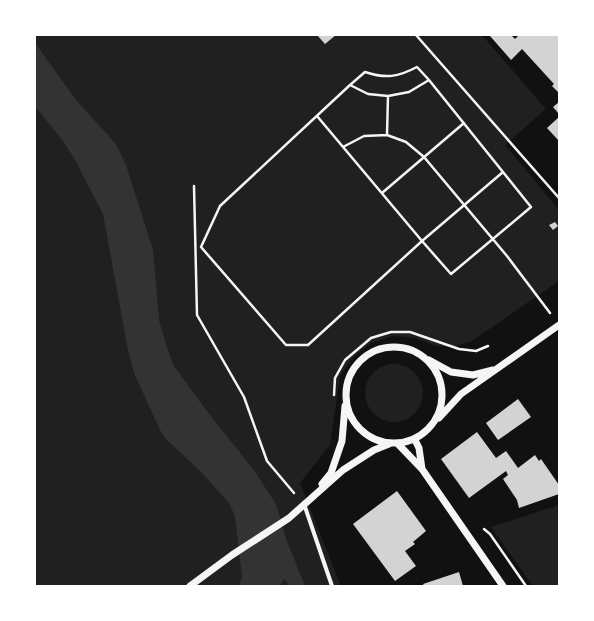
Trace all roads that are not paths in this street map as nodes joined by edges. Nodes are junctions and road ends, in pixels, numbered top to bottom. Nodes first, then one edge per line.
1 (559, 325) edge
2 (426, 359) junction
3 (497, 369) junction
4 (345, 399) junction
5 (431, 427) junction
6 (415, 440) junction
7 (390, 444) junction
8 (398, 444) junction
9 (422, 469) junction
10 (312, 497) junction
11 (304, 504) junction
12 (190, 586) edge
13 (332, 586) edge
14 (503, 586) edge

1 - 3 street
2 - 3 street
2 - 4 street
2 - 5 street
3 - 5 street
4 - 7 street
4 - 10 street
5 - 6 street
6 - 8 street
6 - 9 street
7 - 8 street
7 - 10 street
8 - 9 street
9 - 14 street
10 - 11 street
11 - 12 street
11 - 13 street

